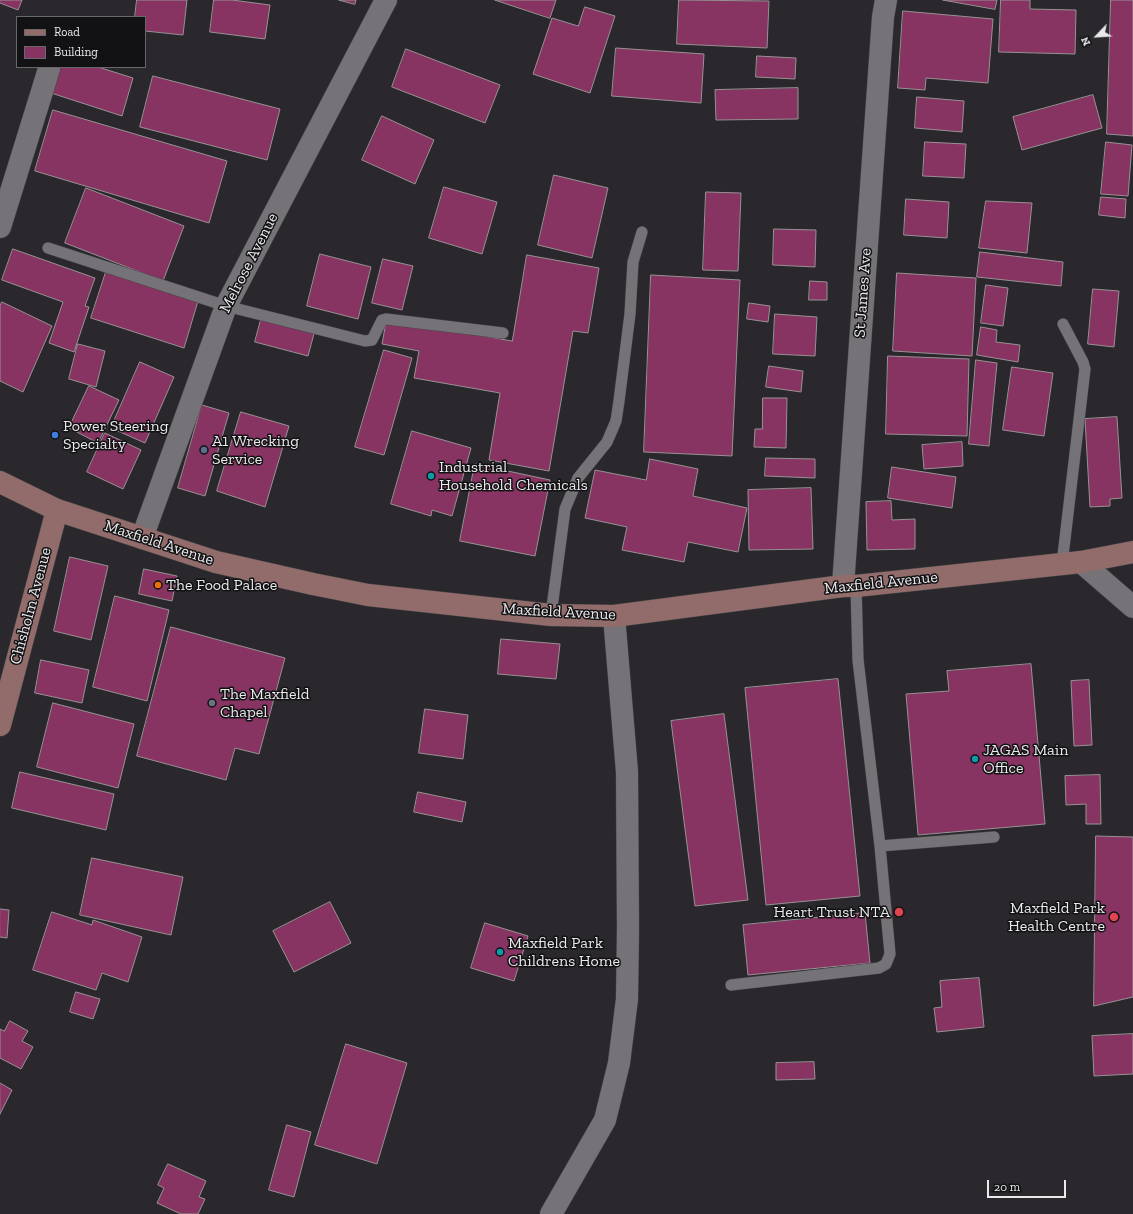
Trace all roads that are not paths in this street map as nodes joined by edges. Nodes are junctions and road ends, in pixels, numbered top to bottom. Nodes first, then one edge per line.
1 (386, 0) edge
2 (886, 0) edge
3 (49, 69) dead end
4 (0, 227) edge
5 (642, 232) dead end
6 (48, 248) dead end
7 (226, 306) junction
8 (1062, 324) dead end
9 (504, 333) dead end
10 (1, 484) edge
11 (56, 510) junction
12 (142, 538) junction
13 (1133, 552) edge
14 (1071, 563) junction
15 (849, 586) junction
16 (1133, 607) edge
17 (551, 615) junction
18 (614, 616) junction
19 (4, 692) edge
20 (0, 725) edge
21 (994, 837) dead end
22 (880, 846) junction
23 (731, 985) dead end
24 (551, 1214) edge

1 - 7 street, Melrose Avenue
2 - 15 street, St James Ave
3 - 4 street
5 - 17 lane
6 - 7 lane
7 - 9 lane
7 - 12 street, Melrose Avenue
8 - 14 lane
10 - 11 main road, Maxfield Avenue
11 - 12 main road, Maxfield Avenue
11 - 19 main road, Chisholm Avenue
12 - 17 main road, Maxfield Avenue
13 - 14 main road, Maxfield Avenue
14 - 15 main road, Maxfield Avenue
14 - 16 street
15 - 18 main road, Maxfield Avenue
15 - 22 lane
17 - 18 main road, Maxfield Avenue
18 - 24 street
19 - 20 main road, Chisholm Avenue
21 - 22 lane
22 - 23 lane

